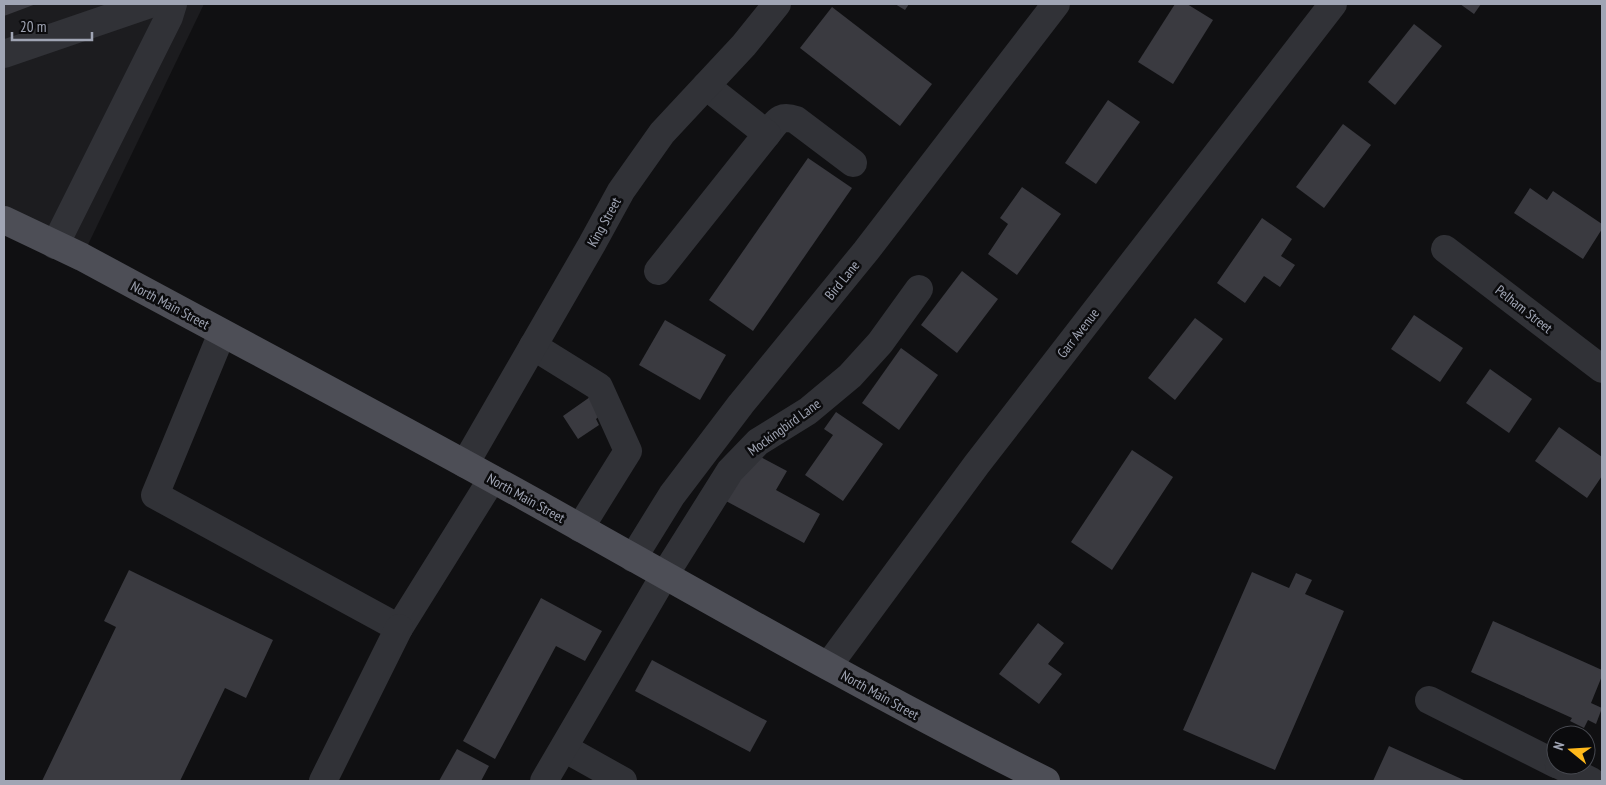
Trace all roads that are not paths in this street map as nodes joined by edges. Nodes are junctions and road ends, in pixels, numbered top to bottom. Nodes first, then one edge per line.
1 (150, 4) edge
2 (172, 4) edge
3 (776, 4) edge
4 (1056, 4) edge
5 (1333, 4) edge
6 (4, 54) edge
7 (706, 86) junction
8 (767, 134) junction
9 (853, 163) dead end
10 (4, 220) edge
11 (55, 245) junction
12 (1445, 249) dead end
13 (658, 271) dead end
14 (918, 289) dead end
15 (222, 333) junction
16 (534, 346) junction
17 (1602, 369) edge
18 (466, 464) junction
19 (492, 479) junction
20 (580, 528) junction
21 (633, 558) junction
22 (664, 576) junction
23 (399, 628) junction
24 (828, 666) junction
25 (1429, 700) dead end
26 (564, 748) junction
27 (1546, 758) edge
28 (1579, 775) edge
29 (323, 781) edge
30 (544, 781) edge
31 (624, 781) edge
32 (1046, 781) edge
33 (1591, 781) edge

1 - 6 street
2 - 11 street
3 - 7 street, King Street
4 - 21 street, Bird Lane
5 - 24 street, Garr Avenue
7 - 8 street
7 - 16 street, King Street
8 - 9 street
8 - 13 street
10 - 11 main road, North Main Street
11 - 15 main road, North Main Street
12 - 17 street, Pelham Street
14 - 22 street, Mockingbird Lane
15 - 18 main road, North Main Street
15 - 23 street
16 - 18 street, King Street
16 - 20 street
18 - 19 main road, North Main Street
19 - 20 main road, North Main Street
19 - 23 street
20 - 21 main road, North Main Street
21 - 22 main road, North Main Street
22 - 24 main road, North Main Street
22 - 26 street, Mockingbird Lane
23 - 29 street
24 - 32 main road, North Main Street
25 - 27 street
26 - 30 street, Mockingbird Lane
26 - 31 street
28 - 33 street

